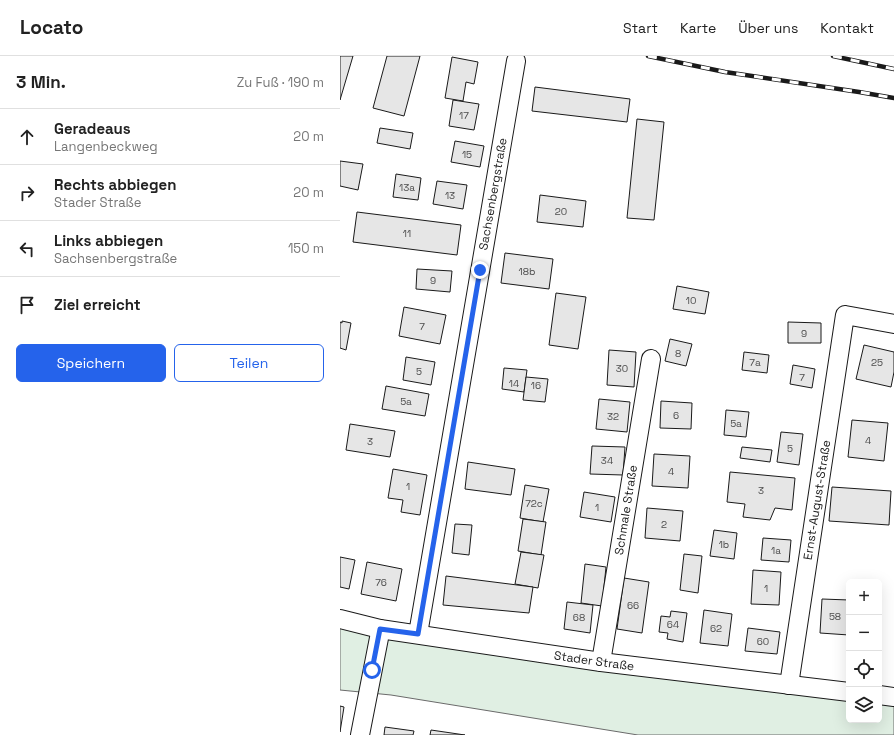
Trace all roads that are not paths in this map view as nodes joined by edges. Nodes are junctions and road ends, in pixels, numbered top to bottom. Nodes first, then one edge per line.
1 (516, 61) dead end
2 (894, 324) edge
3 (651, 359) dead end
4 (340, 619) edge
5 (380, 629) junction
6 (418, 634) junction
7 (601, 662) junction
8 (789, 685) junction
9 (846, 692) edge
10 (882, 695) edge
11 (894, 697) edge
12 (360, 735) edge

1 - 6 street, Sachsenbergstraße
2 - 8 street, Ernst-August-Straße
3 - 7 street, Schmale Straße
4 - 5 street, Stader Straße
5 - 6 street, Stader Straße
5 - 12 street
6 - 7 street, Stader Straße
7 - 8 street, Stader Straße
8 - 9 street, Stader Straße
10 - 11 street

